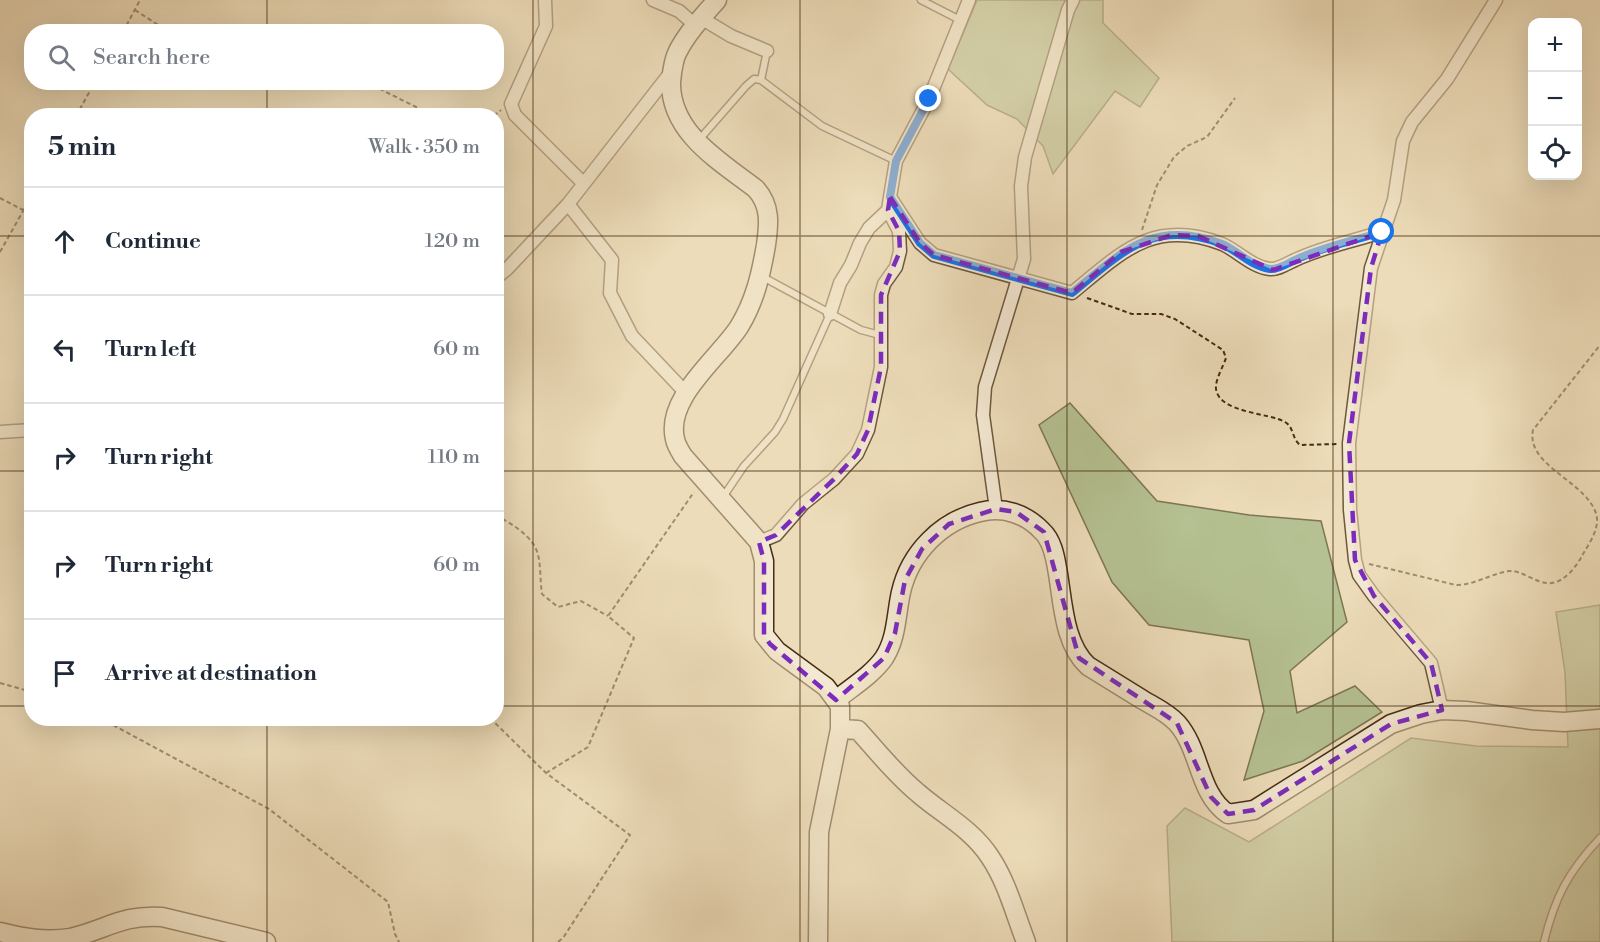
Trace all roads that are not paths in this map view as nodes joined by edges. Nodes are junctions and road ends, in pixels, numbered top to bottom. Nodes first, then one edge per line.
1 (545, 0) edge
2 (653, 0) edge
3 (717, 0) edge
4 (921, 0) edge
5 (969, 0) edge
6 (1073, 0) edge
7 (1496, 0) edge
8 (960, 20) junction
9 (698, 22) junction
10 (767, 51) joint
11 (672, 71) junction
12 (761, 80) junction
13 (697, 142) junction
14 (896, 161) junction
15 (583, 183) junction
16 (890, 197) junction
17 (568, 204) junction
18 (888, 210) junction
19 (1382, 232) junction
20 (504, 271) edge
21 (760, 276) junction
22 (1018, 279) junction
23 (830, 314) junction
24 (881, 335) junction
25 (686, 393) junction
26 (24, 430) edge
27 (0, 432) edge
28 (722, 500) junction
29 (996, 508) junction
30 (759, 542) junction
31 (836, 700) junction
32 (1442, 710) junction
33 (1600, 719) edge
34 (840, 729) junction
35 (1600, 838) edge
36 (0, 932) edge
37 (266, 942) edge
38 (818, 942) edge
39 (1026, 942) edge
40 (1544, 942) edge

1 - 15 street
2 - 9 street
3 - 9 street
4 - 8 lane
5 - 8 street
6 - 22 street
7 - 19 street
8 - 14 street
9 - 10 street
9 - 11 street
10 - 12 lane
11 - 13 street
11 - 15 street
12 - 13 lane
12 - 14 lane
13 - 21 street
14 - 16 street
15 - 17 street
16 - 18 street
16 - 22 street
17 - 20 street
17 - 25 street
18 - 23 street
18 - 24 street
19 - 22 street
19 - 32 street
21 - 23 lane
21 - 25 street
22 - 29 street
23 - 24 lane
23 - 28 lane
24 - 30 street
25 - 28 street
26 - 27 street
28 - 30 street
29 - 31 street
29 - 32 street
30 - 31 street
31 - 34 street
32 - 33 street
34 - 38 street
34 - 39 street
35 - 40 lane
36 - 37 street

